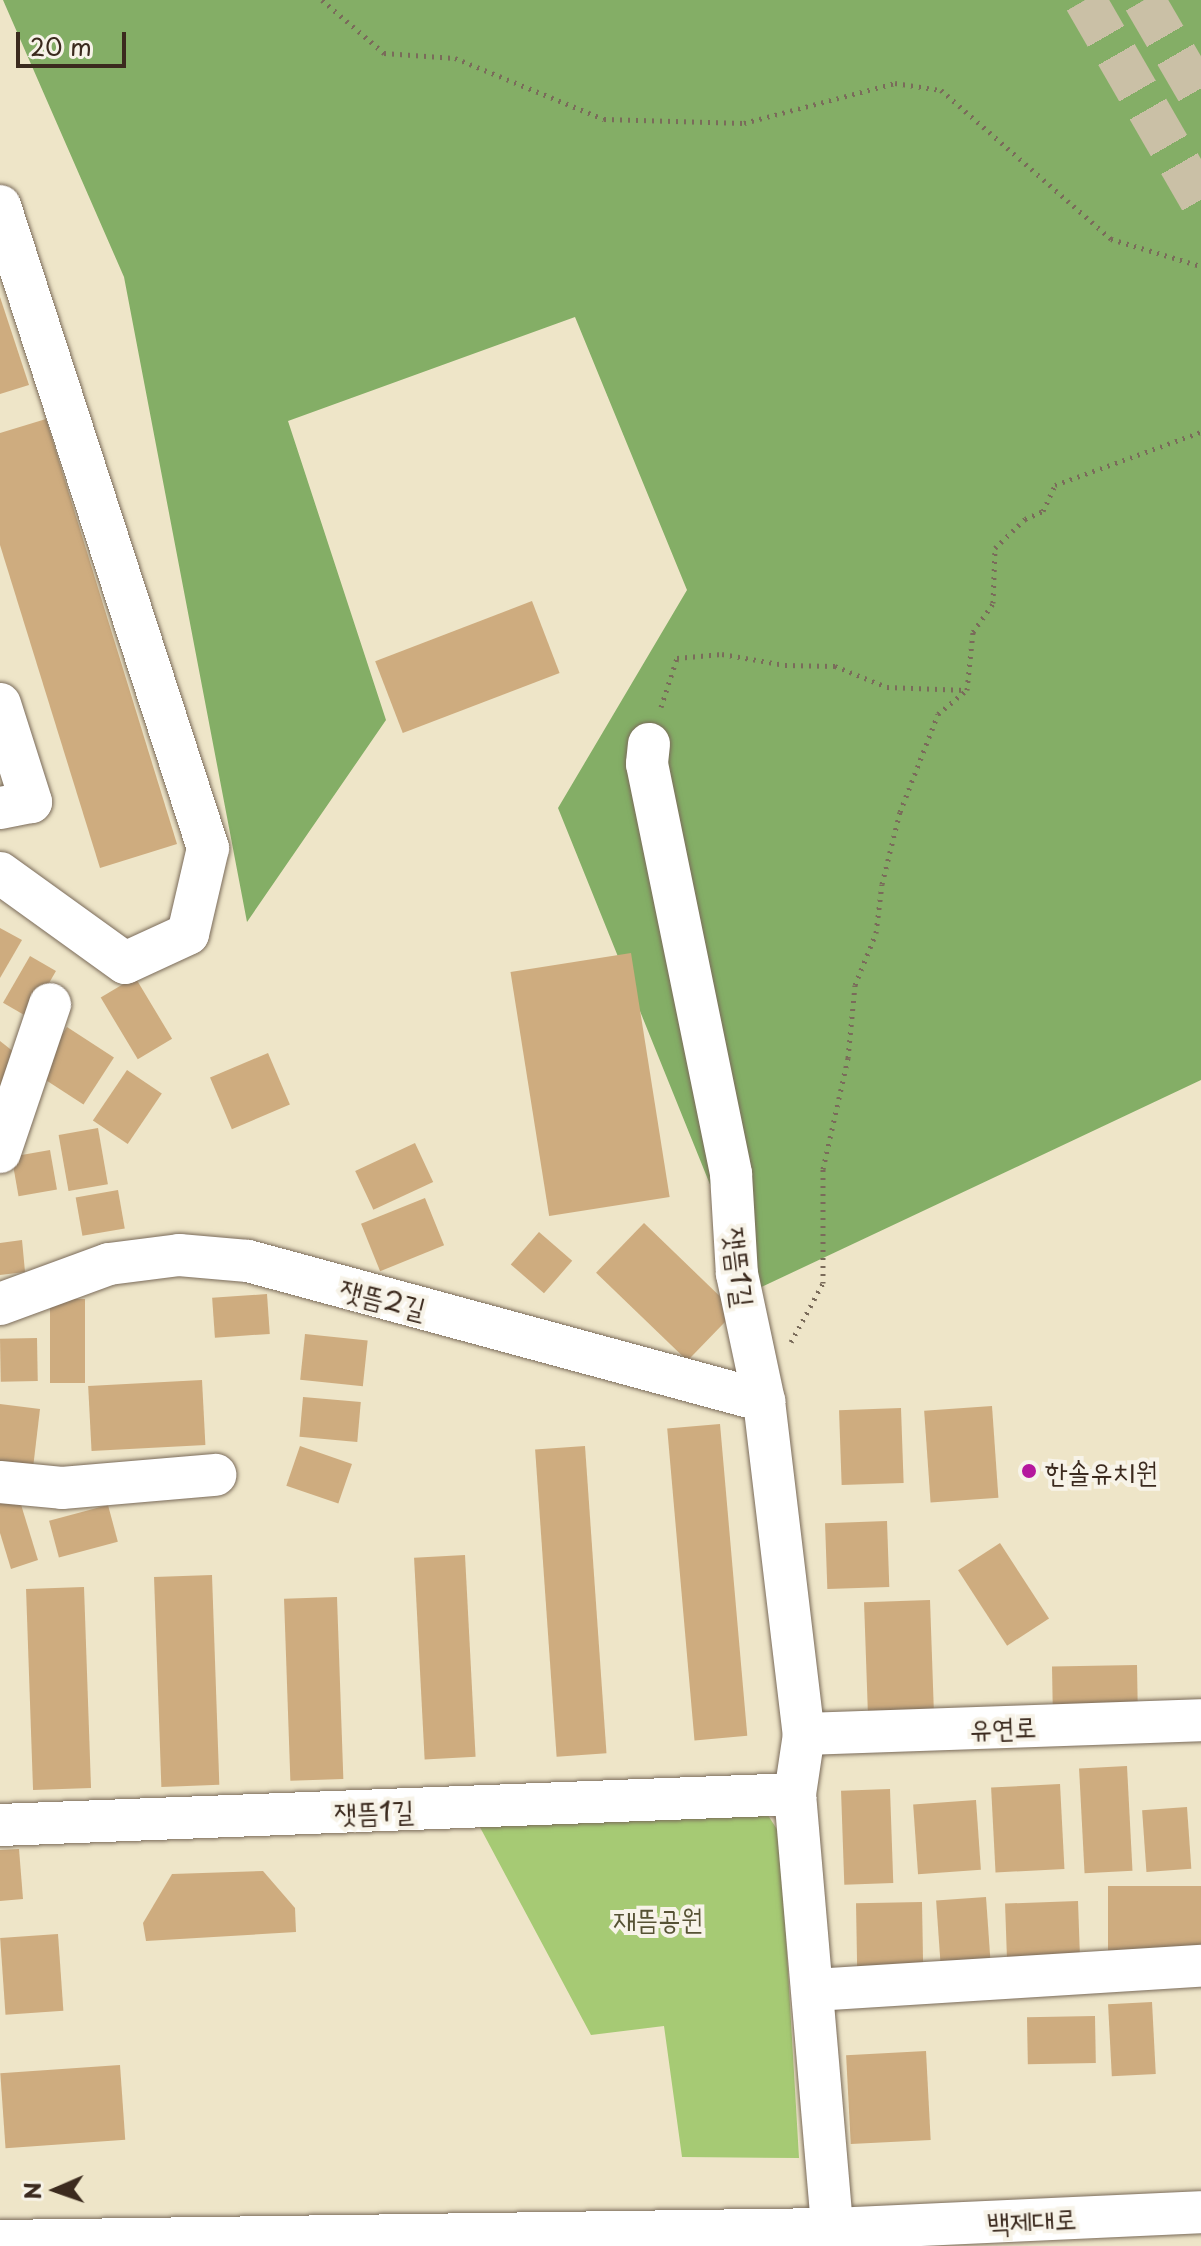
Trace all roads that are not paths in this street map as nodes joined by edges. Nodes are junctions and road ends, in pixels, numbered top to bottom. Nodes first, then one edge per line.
1 (0, 206) edge
2 (0, 704) edge
3 (649, 744) road end
4 (0, 808) edge
5 (0, 873) edge
6 (50, 1004) dead end
7 (0, 1152) edge
8 (0, 1304) edge
9 (764, 1401) junction
10 (215, 1475) dead end
11 (0, 1482) edge
12 (1201, 1720) edge
13 (804, 1734) junction
14 (795, 1794) junction
15 (0, 1825) edge
16 (1201, 1966) edge
17 (815, 1990) junction
18 (1201, 2212) edge
19 (832, 2229) junction
20 (0, 2241) edge

1 - 5 street
2 - 4 street
3 - 9 street, 잿뜸1길
6 - 7 street
8 - 9 street, 잿뜸2길
9 - 13 street, 잿뜸1길
10 - 11 street
12 - 13 street, 유연로
13 - 14 street, 잿뜸1길
14 - 15 street, 잿뜸1길
14 - 17 street, 잿뜸1길
16 - 17 street
17 - 19 street, 잿뜸1길
18 - 19 street, 백제대로
19 - 20 street, 백제대로

